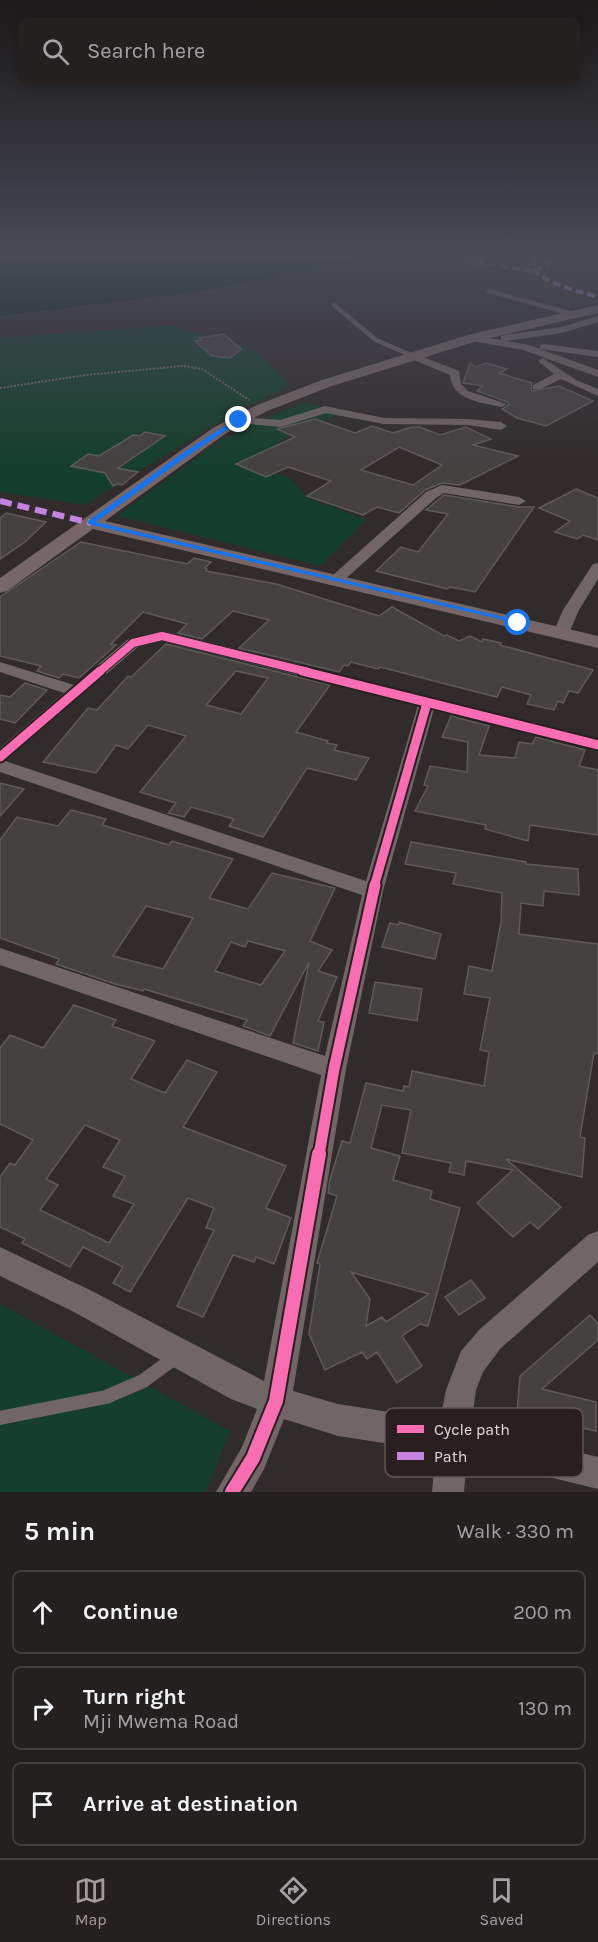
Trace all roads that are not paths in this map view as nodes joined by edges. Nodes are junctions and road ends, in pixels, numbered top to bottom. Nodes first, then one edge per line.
1 (362, 327) edge
2 (526, 327) edge
3 (573, 327) edge
4 (481, 339) junction
5 (509, 343) junction
6 (535, 351) junction
7 (598, 354) edge
8 (413, 356) junction
9 (598, 374) edge
10 (563, 376) junction
11 (537, 387) dead end
12 (598, 393) edge
13 (501, 404) dead end
14 (239, 420) junction
15 (501, 426) dead end
16 (519, 501) dead end
17 (90, 523) junction
18 (598, 567) edge
19 (337, 579) junction
20 (0, 587) edge
21 (561, 633) junction
22 (598, 642) edge
23 (0, 668) edge
24 (75, 691) junction
25 (427, 703) junction
26 (598, 745) edge
27 (0, 757) edge
28 (0, 766) edge
29 (374, 891) junction
30 (0, 956) edge
31 (334, 1069) junction
32 (598, 1244) edge
33 (0, 1261) edge
34 (180, 1354) junction
35 (276, 1401) junction
36 (458, 1408) edge
37 (0, 1418) edge
38 (385, 1427) edge
39 (583, 1469) edge
40 (598, 1473) edge
41 (449, 1477) edge
42 (232, 1492) edge
43 (448, 1492) edge

1 - 8 lane
2 - 4 main road
3 - 4 street
4 - 5 street
4 - 8 main road
5 - 6 street
5 - 7 street
6 - 9 street
6 - 10 street
8 - 13 street
8 - 14 main road
10 - 11 street
10 - 12 street
14 - 15 street
14 - 17 main road
16 - 19 street
17 - 19 main road
17 - 20 main road
18 - 21 street
19 - 21 main road
21 - 22 main road
23 - 24 street
24 - 25 street
24 - 27 street
25 - 26 street
25 - 29 street
28 - 29 street
29 - 31 street
30 - 31 street
31 - 35 street
32 - 36 street
33 - 34 street
34 - 35 street
34 - 37 lane
35 - 38 street
35 - 42 street
39 - 40 street
41 - 43 street

